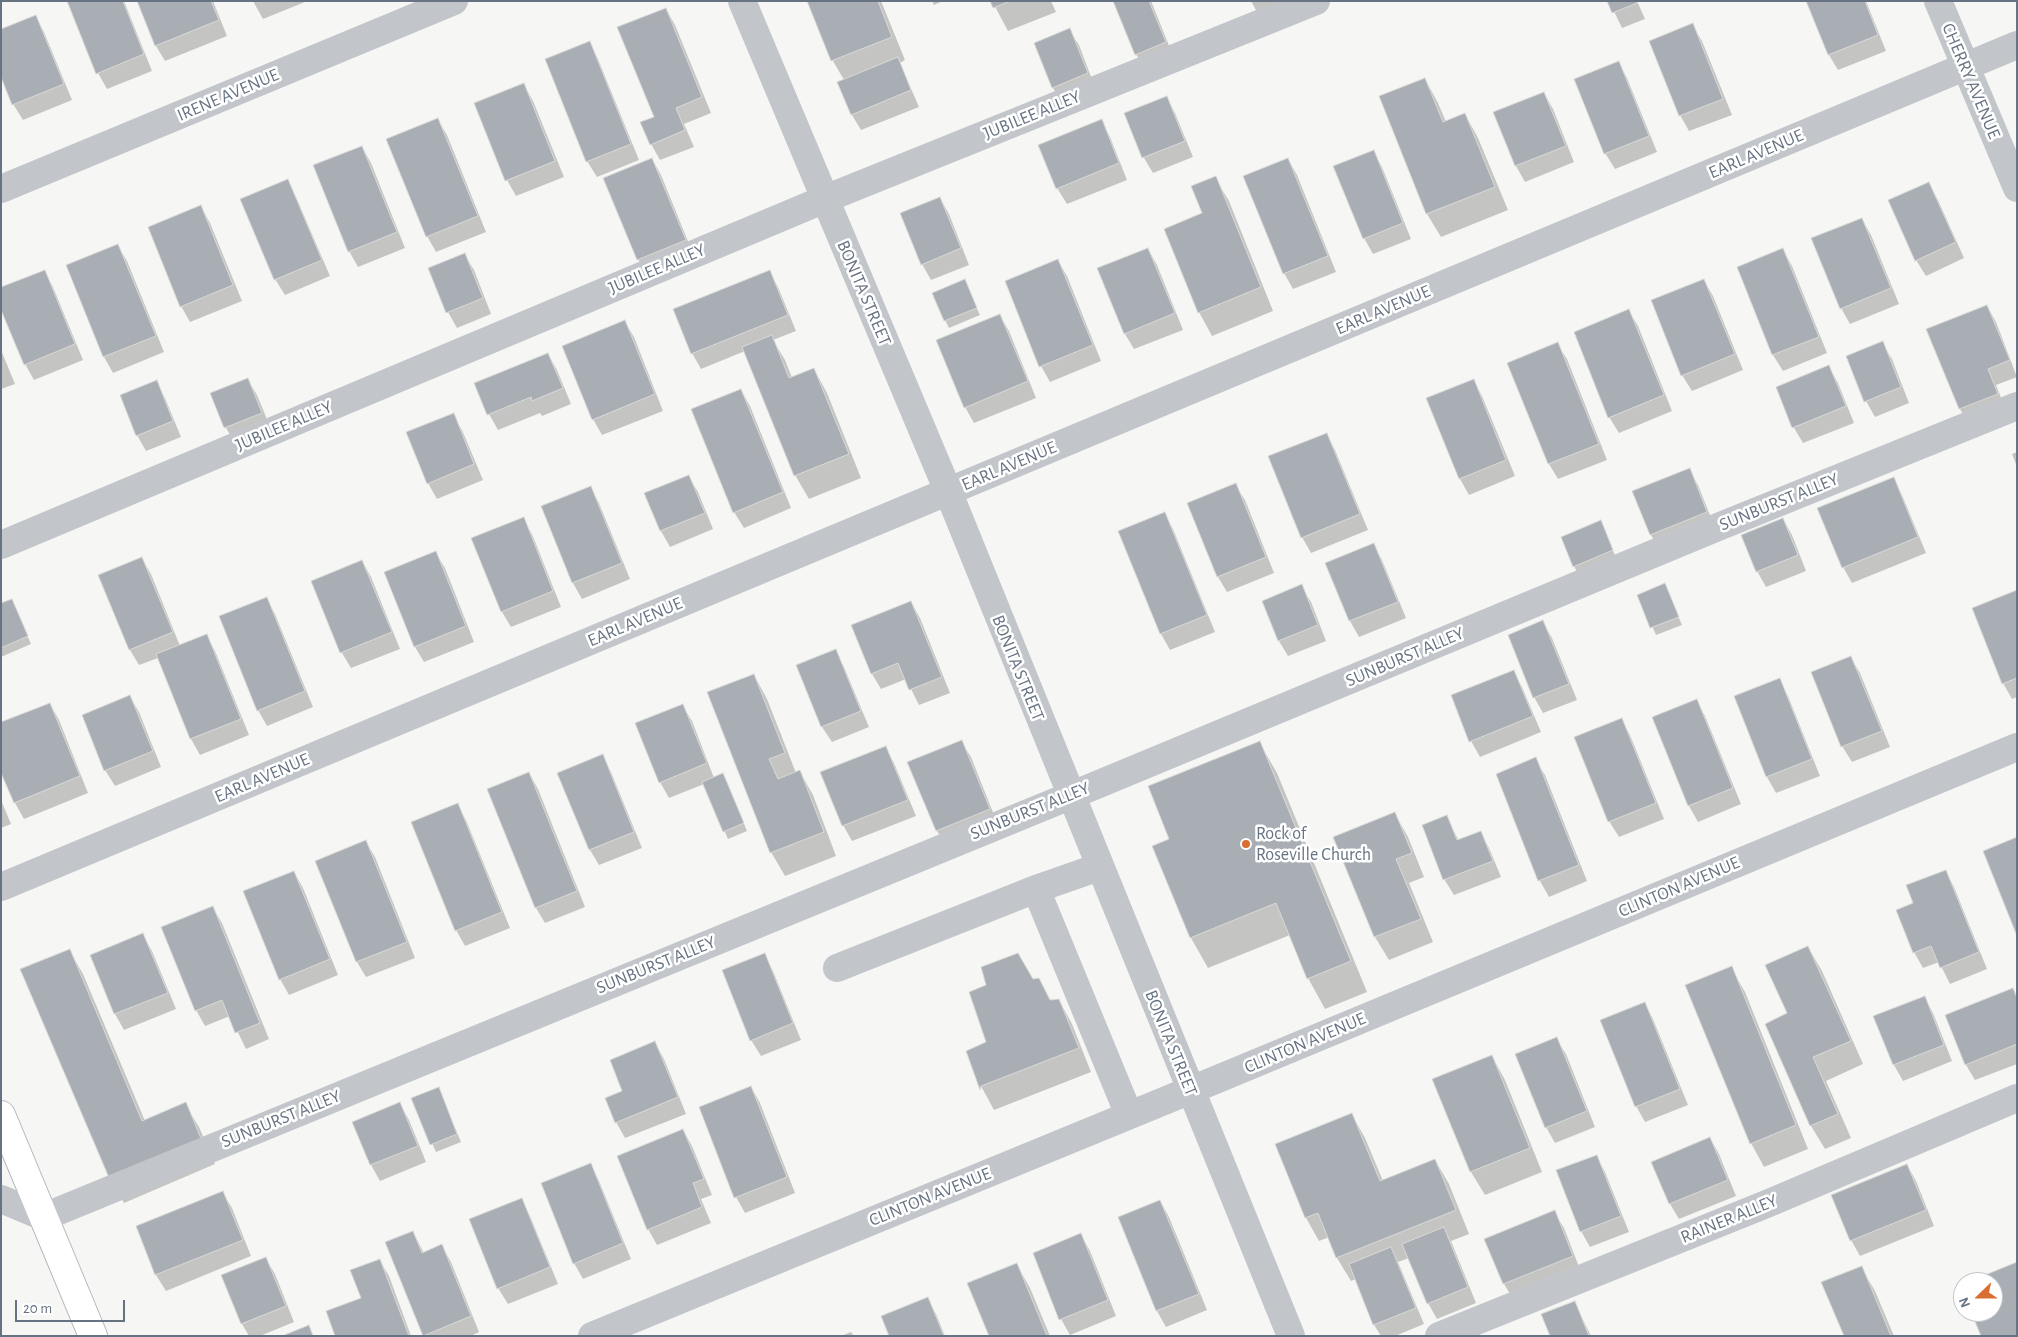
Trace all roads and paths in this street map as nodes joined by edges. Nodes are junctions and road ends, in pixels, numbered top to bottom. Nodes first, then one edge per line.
1 (454, 1) edge
2 (742, 1) edge
3 (1316, 1) edge
4 (1938, 1) edge
5 (2017, 45) edge
6 (1965, 67) junction
7 (2017, 188) edge
8 (1, 189) edge
9 (825, 198) junction
10 (2017, 406) edge
11 (948, 491) junction
12 (1, 544) edge
13 (2017, 747) edge
14 (1070, 795) junction
15 (1099, 867) junction
16 (1, 887) edge
17 (1036, 888) junction
18 (837, 968) dead end
19 (1190, 1090) junction
20 (2017, 1098) edge
21 (1, 1115) edge
22 (1129, 1115) junction
23 (1, 1199) edge
24 (44, 1217) junction
25 (93, 1336) edge
26 (592, 1336) edge
27 (1290, 1336) edge
28 (1439, 1336) edge

1 - 8 street, IRENE AVENUE
2 - 9 street, BONITA STREET
3 - 9 street, JUBILEE ALLEY
4 - 6 street, CHERRY AVENUE
5 - 6 street, EARL AVENUE
6 - 7 street, CHERRY AVENUE
6 - 11 street, EARL AVENUE
9 - 11 street, BONITA STREET
9 - 12 street, JUBILEE ALLEY
10 - 14 street, SUNBURST ALLEY
11 - 14 street, BONITA STREET
11 - 16 street, EARL AVENUE
13 - 19 street, CLINTON AVENUE
14 - 15 street, BONITA STREET
14 - 24 street, SUNBURST ALLEY
15 - 17 street
15 - 19 street, BONITA STREET
17 - 18 street
17 - 22 street
19 - 22 street, CLINTON AVENUE
19 - 27 street, BONITA STREET
20 - 28 street, RAINER ALLEY
21 - 24 main road
22 - 26 street, CLINTON AVENUE
23 - 24 street
24 - 25 main road

